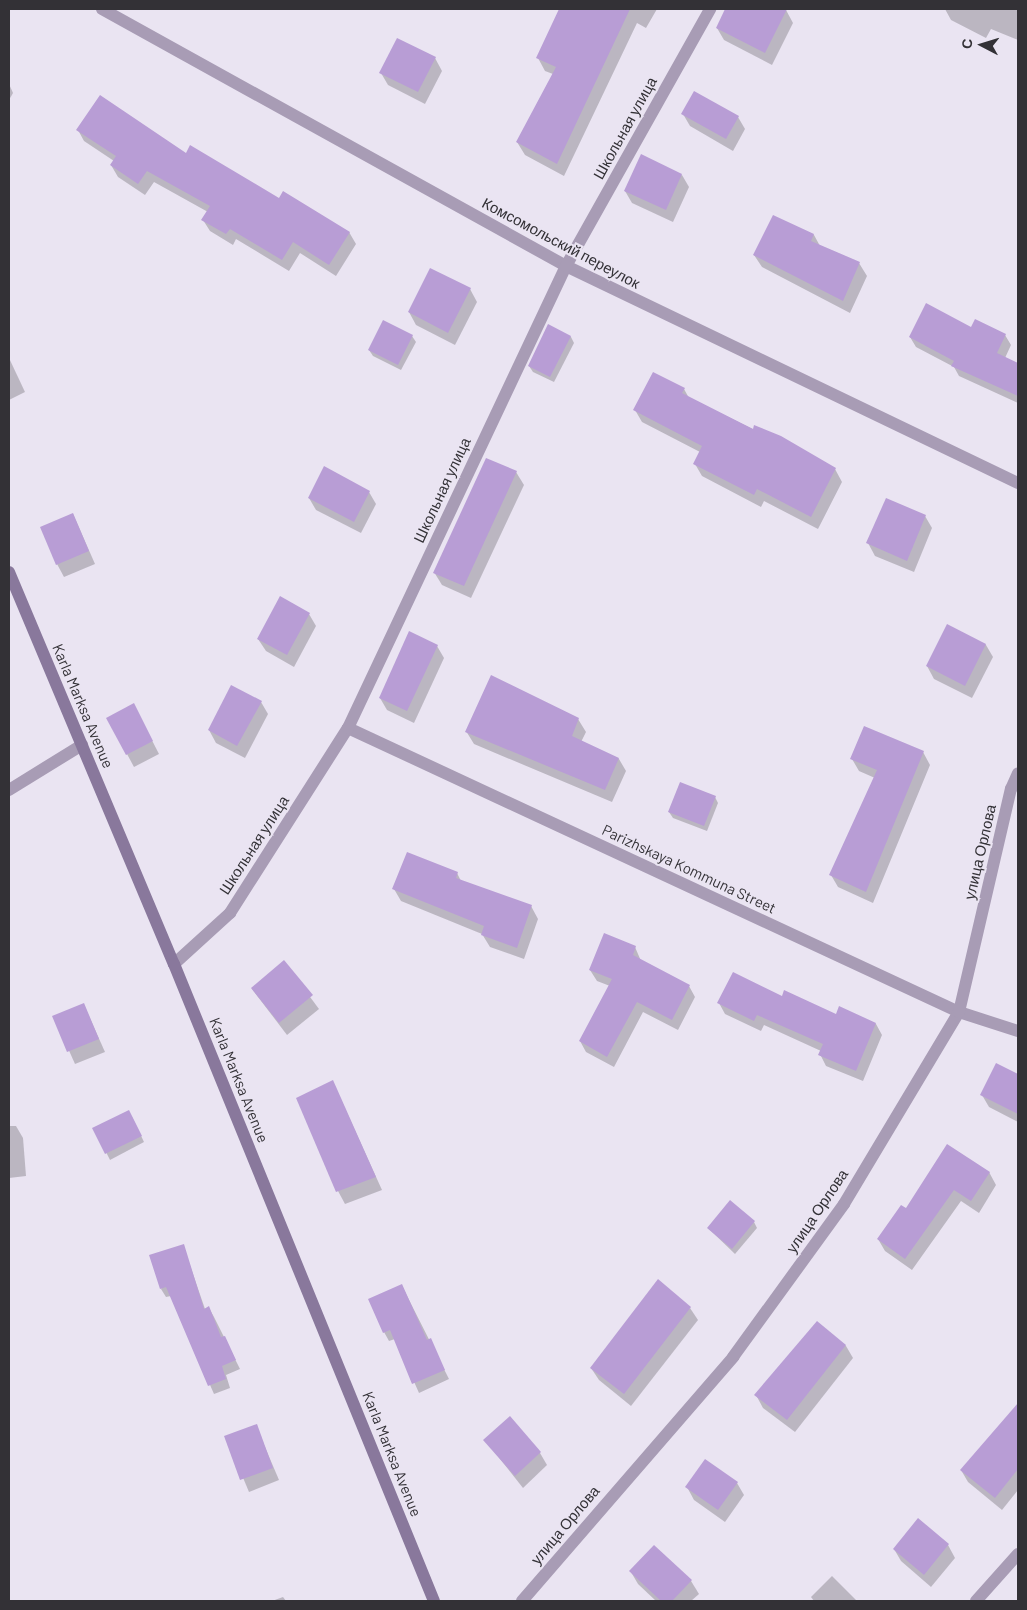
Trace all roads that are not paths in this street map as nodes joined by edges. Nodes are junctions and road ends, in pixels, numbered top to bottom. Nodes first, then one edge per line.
1 (102, 9) edge
2 (710, 9) edge
3 (566, 266) junction
4 (1018, 483) edge
5 (9, 572) edge
6 (348, 728) junction
7 (82, 745) junction
8 (1018, 773) edge
9 (9, 790) edge
10 (174, 964) junction
11 (959, 1012) junction
12 (1018, 1031) edge
13 (1018, 1554) edge
14 (434, 1601) edge
15 (522, 1601) edge
16 (976, 1601) edge

1 - 3 street, Комсомольский переулок
2 - 3 street, Школьная улица
3 - 4 street, Комсомольский переулок
3 - 6 street, Школьная улица
5 - 7 main road, Karla Marksa Avenue
6 - 10 street, Школьная улица
6 - 11 street, Parizhskaya Kommuna Street
7 - 9 street
7 - 10 main road, Karla Marksa Avenue
8 - 11 street, улица Орлова
10 - 14 main road, Karla Marksa Avenue
11 - 12 street, Parizhskaya Kommuna Street
11 - 15 street, улица Орлова
13 - 16 street

